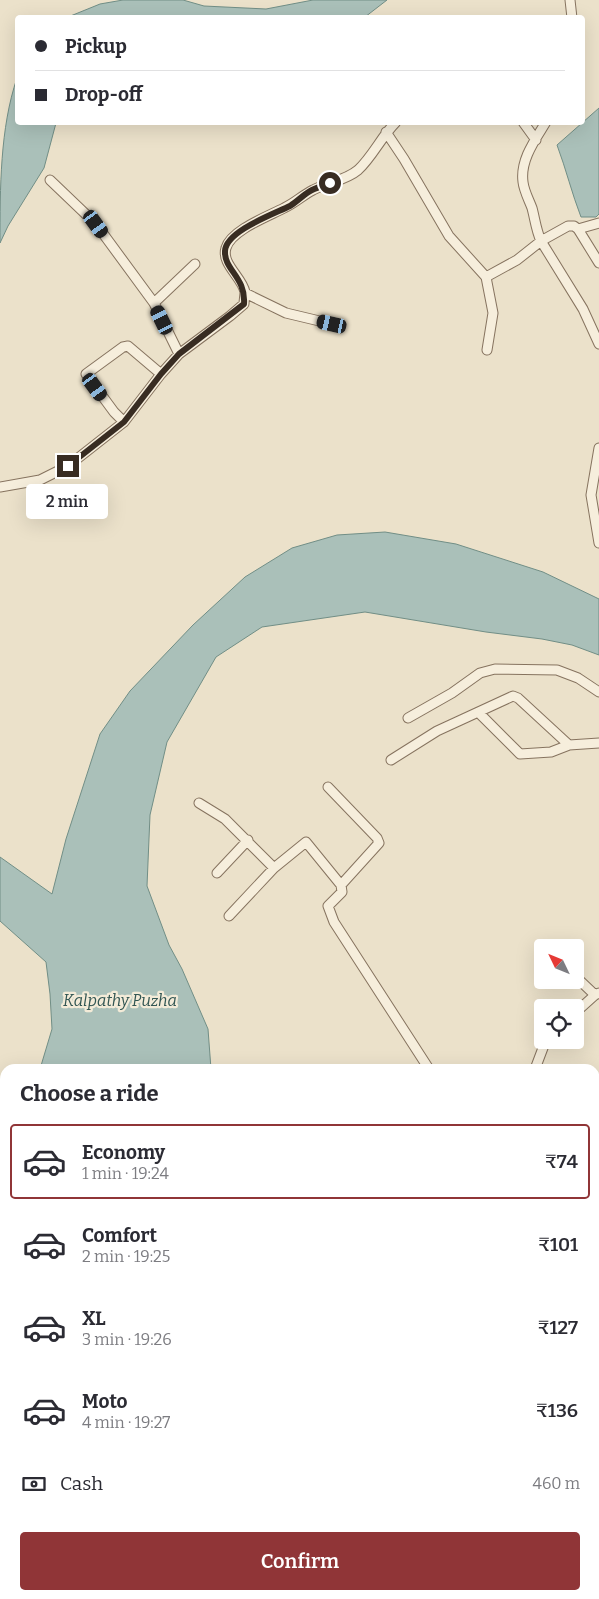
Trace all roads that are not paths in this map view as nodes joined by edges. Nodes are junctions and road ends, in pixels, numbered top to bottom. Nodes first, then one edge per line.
1 (570, 0) edge
2 (572, 15) edge
3 (393, 125) edge
4 (525, 125) edge
5 (544, 125) edge
6 (386, 132) junction
7 (536, 140) junction
8 (50, 180) dead end
9 (599, 223) edge
10 (578, 229) junction
11 (541, 241) junction
12 (599, 263) edge
13 (194, 264) dead end
14 (486, 277) junction
15 (245, 293) junction
16 (154, 303) junction
17 (332, 324) dead end
18 (599, 344) edge
19 (487, 350) dead end
20 (179, 354) junction
21 (161, 374) junction
22 (124, 422) junction
23 (599, 448) edge
24 (0, 488) edge
25 (599, 543) edge
26 (599, 692) edge
27 (479, 713) junction
28 (408, 718) dead end
29 (599, 743) edge
30 (569, 745) junction
31 (391, 760) dead end
32 (328, 787) dead end
33 (199, 803) dead end
34 (248, 840) junction
35 (274, 868) junction
36 (216, 873) dead end
37 (341, 885) junction
38 (229, 916) dead end
39 (584, 983) edge
40 (597, 994) edge
41 (584, 1005) edge
42 (543, 1049) edge
43 (426, 1064) edge
44 (537, 1064) edge

1 - 2 street
3 - 6 street
4 - 7 street
5 - 7 street
6 - 14 street
6 - 15 street
7 - 11 street
8 - 16 street
9 - 10 street
10 - 11 street
10 - 12 street
11 - 14 street
11 - 18 street
13 - 16 street
14 - 19 street
15 - 17 street
15 - 20 street
16 - 20 street
20 - 21 street
21 - 22 street
21 - 22 street
22 - 24 street
23 - 25 street
26 - 28 street
27 - 30 street
27 - 30 street
27 - 31 street
29 - 30 street
32 - 37 street
33 - 34 street
34 - 35 street
34 - 36 street
35 - 37 street
35 - 38 street
37 - 43 street
39 - 40 street
40 - 41 street
42 - 44 street

